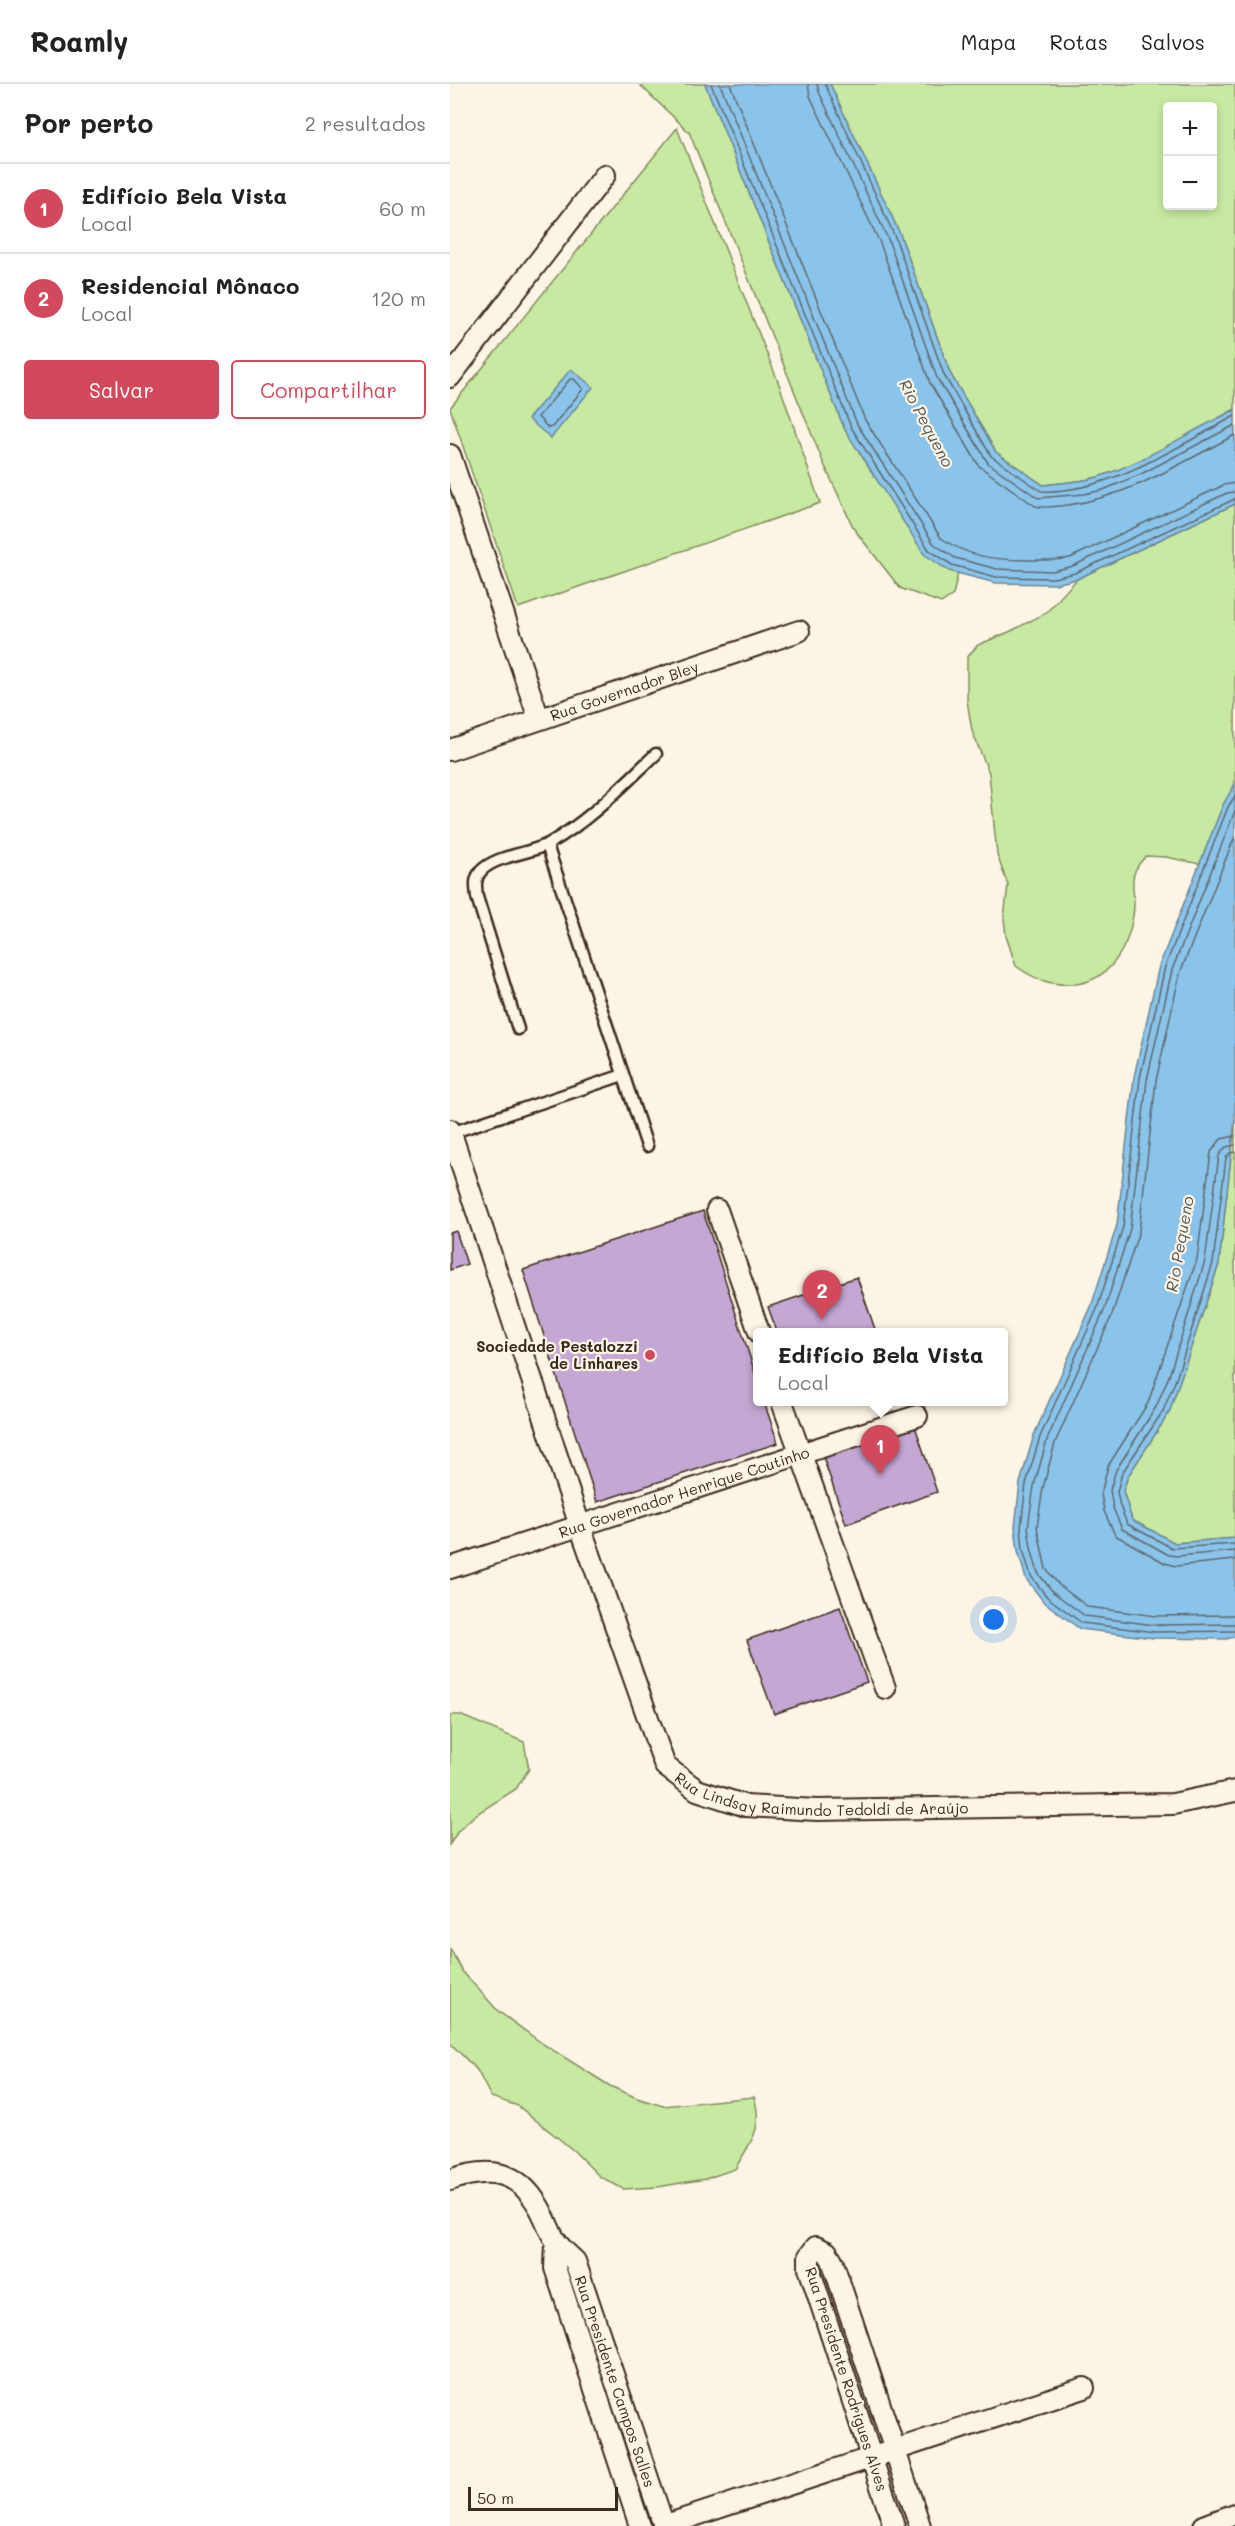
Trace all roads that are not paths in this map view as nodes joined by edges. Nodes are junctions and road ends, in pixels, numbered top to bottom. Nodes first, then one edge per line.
1 (605, 175) dead end
2 (450, 377) edge
3 (450, 455) edge
4 (799, 631) dead end
5 (538, 720) junction
6 (450, 750) edge
7 (656, 754) dead end
8 (547, 845) junction
9 (518, 1029) dead end
10 (623, 1076) junction
11 (450, 1132) edge
12 (647, 1146) dead end
13 (717, 1210) dead end
14 (758, 1328) edge
15 (784, 1406) edge
16 (917, 1416) dead end
17 (800, 1454) junction
18 (580, 1526) junction
19 (450, 1568) edge
20 (885, 1688) dead end
21 (1235, 1791) edge
22 (450, 2180) edge
23 (556, 2242) junction
24 (1084, 2388) dead end
25 (895, 2450) junction
26 (872, 2457) junction
27 (1235, 2514) edge
28 (639, 2526) edge
29 (664, 2526) edge
30 (894, 2526) edge
31 (920, 2526) edge
32 (1204, 2526) edge

1 - 2 street
3 - 5 street
4 - 5 street, Rua Governador Bley
5 - 6 street, Rua Governador Bley
7 - 8 lane
8 - 9 lane
8 - 10 lane
10 - 11 lane
10 - 12 lane
11 - 18 street, Rua Lindsay Raimundo Tedoldi de Araújo
13 - 14 street
15 - 17 street
16 - 17 street, Rua Governador Henrique Coutinho
17 - 18 street, Rua Governador Henrique Coutinho
17 - 20 street
18 - 19 street, Rua Governador Henrique Coutinho
18 - 21 street, Rua Lindsay Raimundo Tedoldi de Araújo
22 - 23 street, Rua Presidente Campos Salles
23 - 28 street, Rua Presidente Campos Salles
23 - 29 street, Rua Presidente Campos Salles
24 - 25 street
25 - 26 street
25 - 26 street, Rua Presidente Rodrigues Alves
25 - 31 street, Rua Presidente Rodrigues Alves
26 - 29 street
26 - 30 street, Rua Presidente Rodrigues Alves
27 - 32 street

